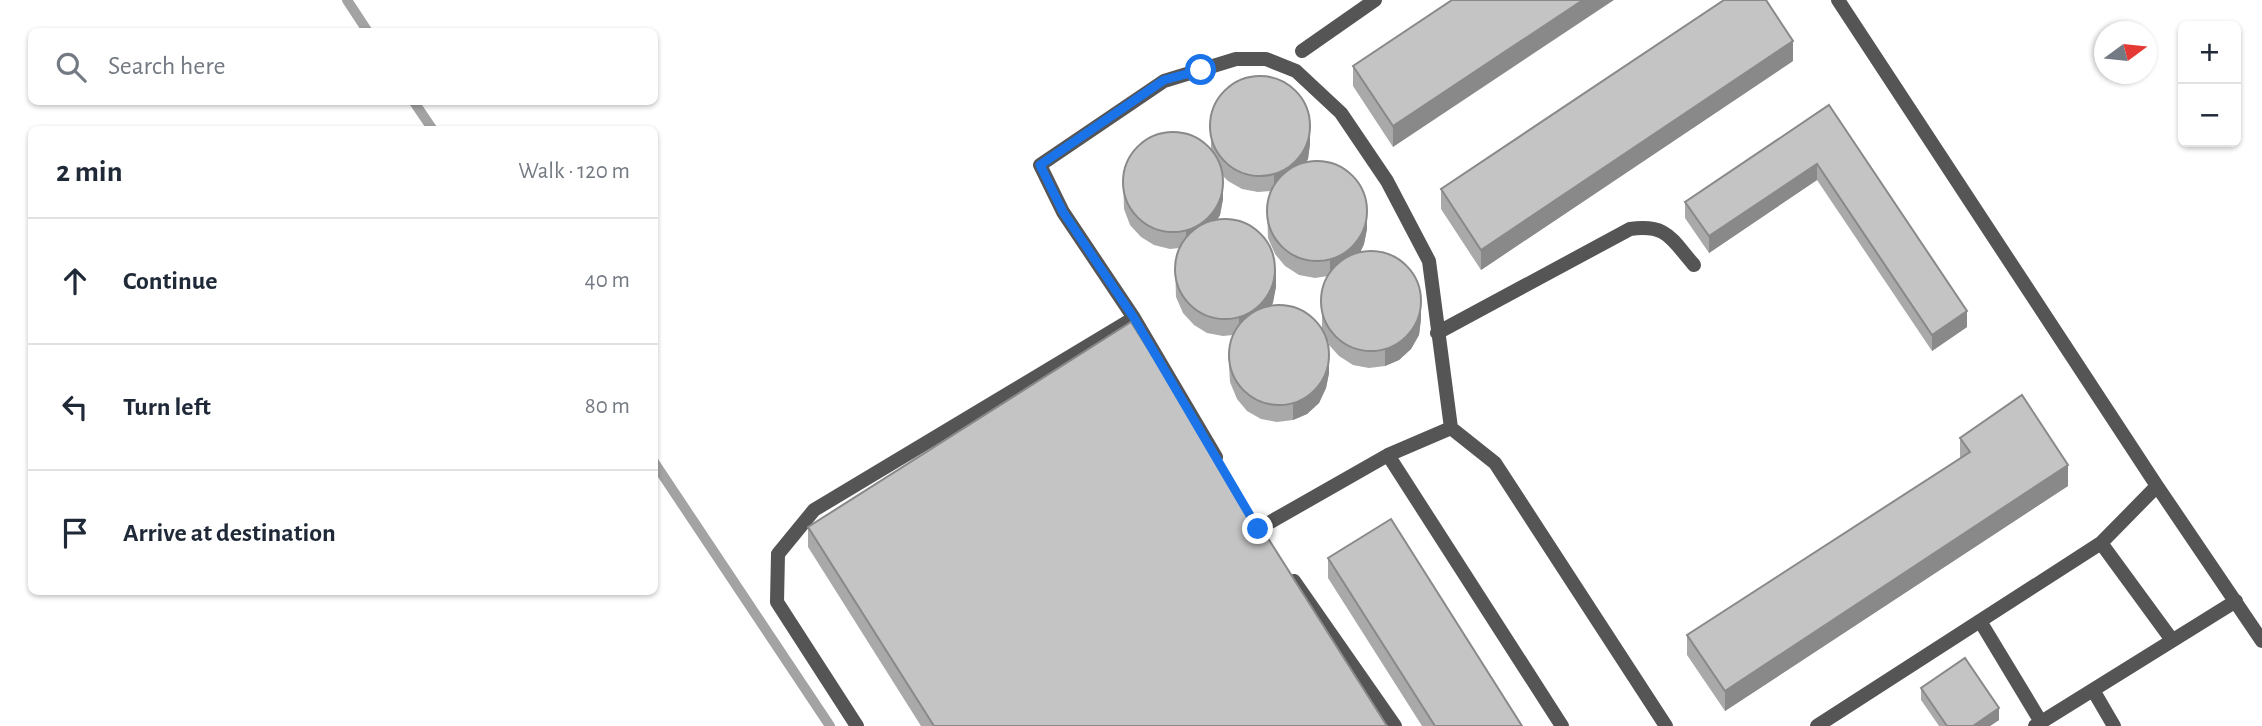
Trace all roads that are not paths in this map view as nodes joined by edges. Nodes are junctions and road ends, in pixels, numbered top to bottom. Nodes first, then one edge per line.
1 (1375, 0) edge
2 (1838, 0) edge
3 (1302, 51) dead end
4 (1694, 265) dead end
5 (1134, 318) junction
6 (1437, 333) junction
7 (1451, 428) junction
8 (1388, 455) junction
9 (1224, 470) edge
10 (2157, 486) junction
11 (1259, 528) edge
12 (2101, 543) junction
13 (1289, 573) edge
14 (2236, 601) junction
15 (1980, 621) junction
16 (2172, 640) junction
17 (2262, 641) edge
18 (2093, 690) junction
19 (2038, 724) edge
20 (857, 726) edge
21 (1395, 726) edge
22 (1562, 726) edge
23 (1666, 726) edge
24 (1816, 726) edge
25 (2114, 726) edge

1 - 3 lane
2 - 10 lane
4 - 6 lane
5 - 6 lane
5 - 9 lane
5 - 20 lane
6 - 7 lane
7 - 8 lane
7 - 23 lane
8 - 11 lane
8 - 22 lane
10 - 12 lane
10 - 14 lane
12 - 15 lane
12 - 16 lane
13 - 21 lane
14 - 16 lane
14 - 17 lane
15 - 19 lane
15 - 24 lane
16 - 18 lane
18 - 19 lane
18 - 25 lane

